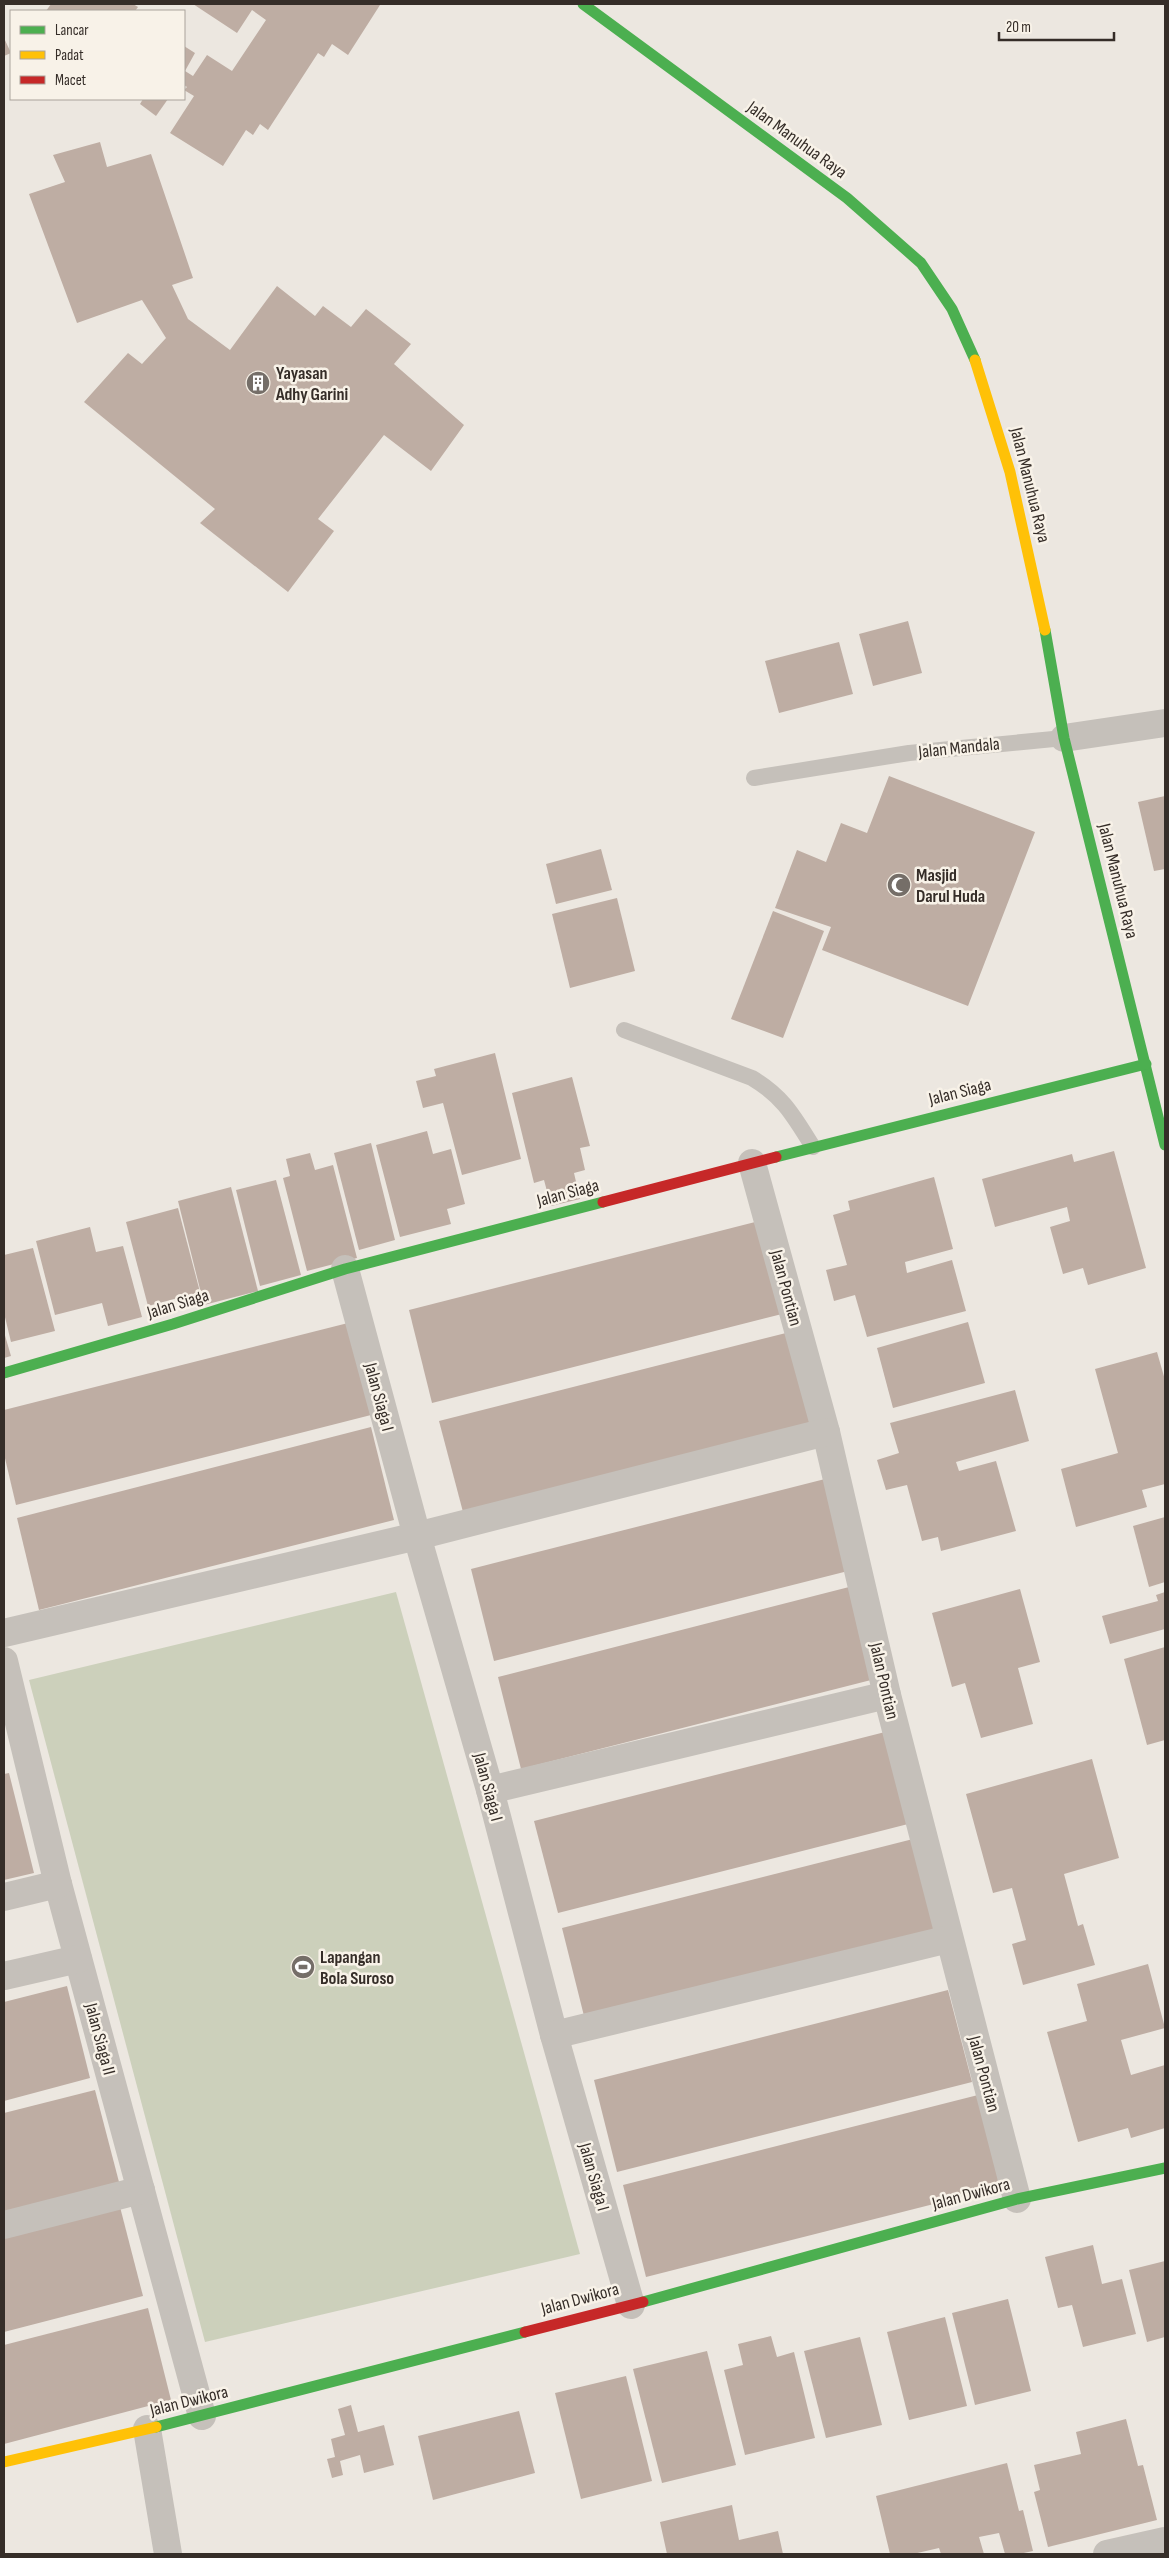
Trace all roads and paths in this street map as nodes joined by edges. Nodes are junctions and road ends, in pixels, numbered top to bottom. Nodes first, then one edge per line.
1 (583, 4) edge
2 (1165, 723) edge
3 (1064, 738) junction
4 (754, 778) dead end
5 (624, 1030) dead end
6 (1146, 1064) junction
7 (1165, 1145) edge
8 (813, 1147) junction
9 (752, 1163) junction
10 (345, 1269) junction
11 (4, 1373) edge
12 (826, 1432) junction
13 (417, 1536) junction
14 (4, 1633) edge
15 (4, 1661) edge
16 (887, 1695) junction
17 (490, 1790) junction
18 (58, 1884) junction
19 (4, 1897) edge
20 (949, 1939) junction
21 (78, 1959) junction
22 (4, 1976) edge
23 (554, 2035) junction
24 (1165, 2168) edge
25 (140, 2190) junction
26 (1017, 2199) junction
27 (4, 2225) edge
28 (631, 2304) junction
29 (202, 2416) junction
30 (147, 2429) junction
31 (4, 2462) edge
32 (1165, 2542) edge
33 (168, 2554) edge
34 (1107, 2554) edge

1 - 3 street, Jalan Manuhua Raya
2 - 3 street, Jalan Mandala
3 - 4 lane, Jalan Mandala
3 - 6 street, Jalan Manuhua Raya
5 - 8 lane
6 - 7 street, Jalan Manuhua Raya
6 - 8 street, Jalan Siaga
8 - 9 street, Jalan Siaga
9 - 10 street, Jalan Siaga
9 - 12 street, Jalan Pontian
10 - 11 street, Jalan Siaga
10 - 13 street, Jalan Siaga I
12 - 13 street
12 - 16 street, Jalan Pontian
13 - 14 street
13 - 17 street, Jalan Siaga I
15 - 18 street, Jalan Siaga II
16 - 17 street
16 - 20 street, Jalan Pontian
17 - 23 street, Jalan Siaga I
18 - 19 street
18 - 21 street, Jalan Siaga II
20 - 23 street
20 - 26 street, Jalan Pontian
21 - 22 street
21 - 25 street, Jalan Siaga II
23 - 28 street, Jalan Siaga I
24 - 26 street, Jalan Dwikora
25 - 27 street
25 - 29 street, Jalan Siaga II
26 - 28 street, Jalan Dwikora
28 - 29 street, Jalan Dwikora
29 - 30 street, Jalan Dwikora
30 - 31 street, Jalan Dwikora
30 - 33 street
32 - 34 street

